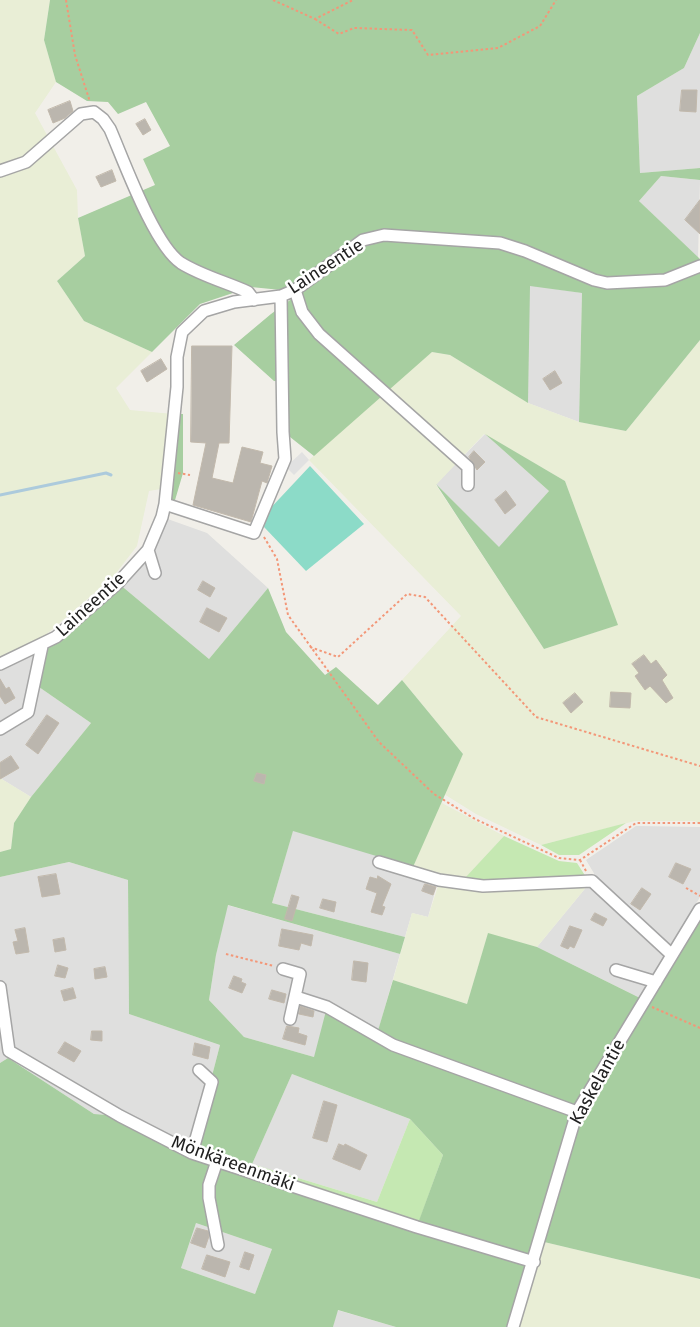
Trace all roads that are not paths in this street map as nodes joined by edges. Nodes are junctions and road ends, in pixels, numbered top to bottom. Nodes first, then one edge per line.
1 (0, 172) edge
2 (700, 266) edge
3 (295, 290) junction
4 (281, 296) junction
5 (254, 300) junction
6 (468, 485) dead end
7 (164, 504) junction
8 (148, 550) junction
9 (155, 572) dead end
10 (42, 646) junction
11 (0, 664) edge
12 (0, 729) edge
13 (379, 862) dead end
14 (700, 909) edge
15 (672, 955) junction
16 (283, 969) road end
17 (616, 970) dead end
18 (656, 982) junction
19 (0, 987) edge
20 (296, 997) junction
21 (290, 1019) dead end
22 (199, 1070) dead end
23 (577, 1112) junction
24 (192, 1153) junction
25 (217, 1161) junction
26 (218, 1245) dead end
27 (534, 1262) junction
28 (513, 1327) edge

1 - 5 street
2 - 3 street, Laineentie
3 - 4 street, Laineentie
3 - 6 street
4 - 5 street, Laineentie
4 - 7 street
5 - 7 street, Laineentie
7 - 8 street, Laineentie
8 - 9 street
8 - 10 street, Laineentie
10 - 11 street, Laineentie
10 - 12 street
13 - 15 street
14 - 15 street, Kaskelantie
15 - 18 street, Kaskelantie
16 - 20 street
17 - 18 street
18 - 23 street, Kaskelantie
19 - 24 street, Mönkäreenmäki
20 - 21 street
20 - 23 street
22 - 24 street
23 - 27 street, Kaskelantie
24 - 25 street, Mönkäreenmäki
25 - 26 street
25 - 27 street, Mönkäreenmäki
27 - 28 street, Kaskelantie

